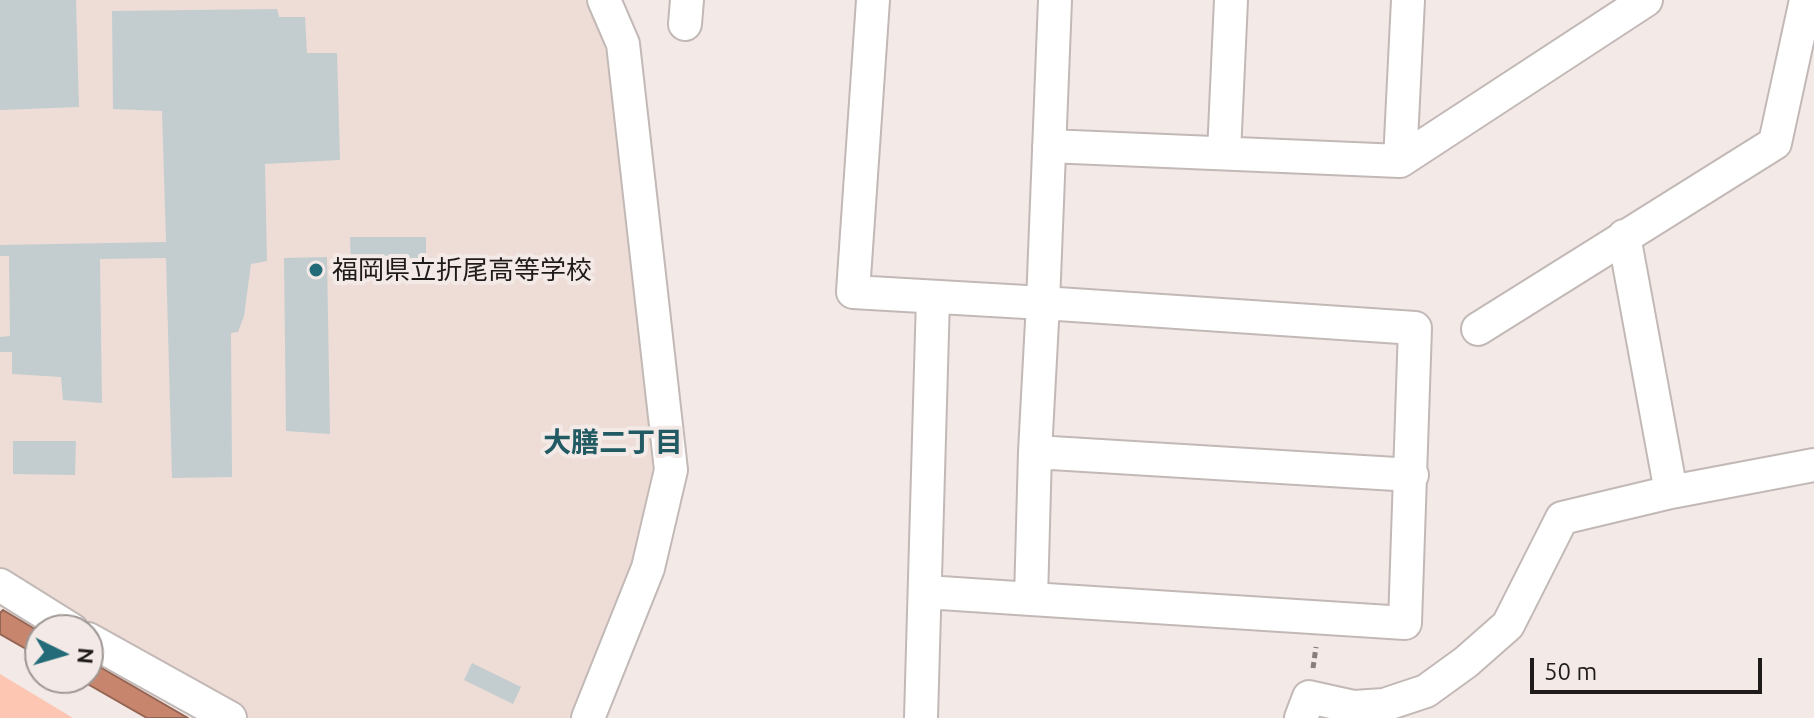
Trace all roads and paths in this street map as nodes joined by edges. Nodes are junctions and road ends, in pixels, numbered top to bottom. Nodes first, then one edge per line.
1 (604, 0) edge
2 (873, 0) edge
3 (1055, 0) edge
4 (1231, 0) edge
5 (1408, 0) edge
6 (1646, 0) edge
7 (1806, 0) edge
8 (1049, 146) junction
9 (1224, 153) junction
10 (1400, 161) junction
11 (1624, 236) junction
12 (933, 298) junction
13 (1043, 303) junction
14 (1478, 329) dead end
15 (1035, 452) junction
16 (1814, 465) edge
17 (1412, 475) junction
18 (1671, 492) junction
19 (0, 585) edge
20 (926, 592) junction
21 (1031, 599) junction
22 (46, 614) edge
23 (1320, 617) junction
24 (104, 648) edge
25 (1305, 708) edge
26 (230, 718) edge
27 (588, 718) edge
28 (921, 718) edge

1 - 27 street
2 - 12 street
3 - 8 street
4 - 9 street
5 - 10 street
6 - 10 street
7 - 11 street
8 - 9 street
8 - 13 street
9 - 10 street
11 - 14 street
11 - 18 street
12 - 13 street
12 - 20 street
13 - 15 street
13 - 17 street
15 - 17 street
15 - 21 street
16 - 18 street
17 - 23 street
18 - 25 street
19 - 22 street
20 - 21 street
20 - 28 street
21 - 23 street
23 - 25 path
24 - 26 street

